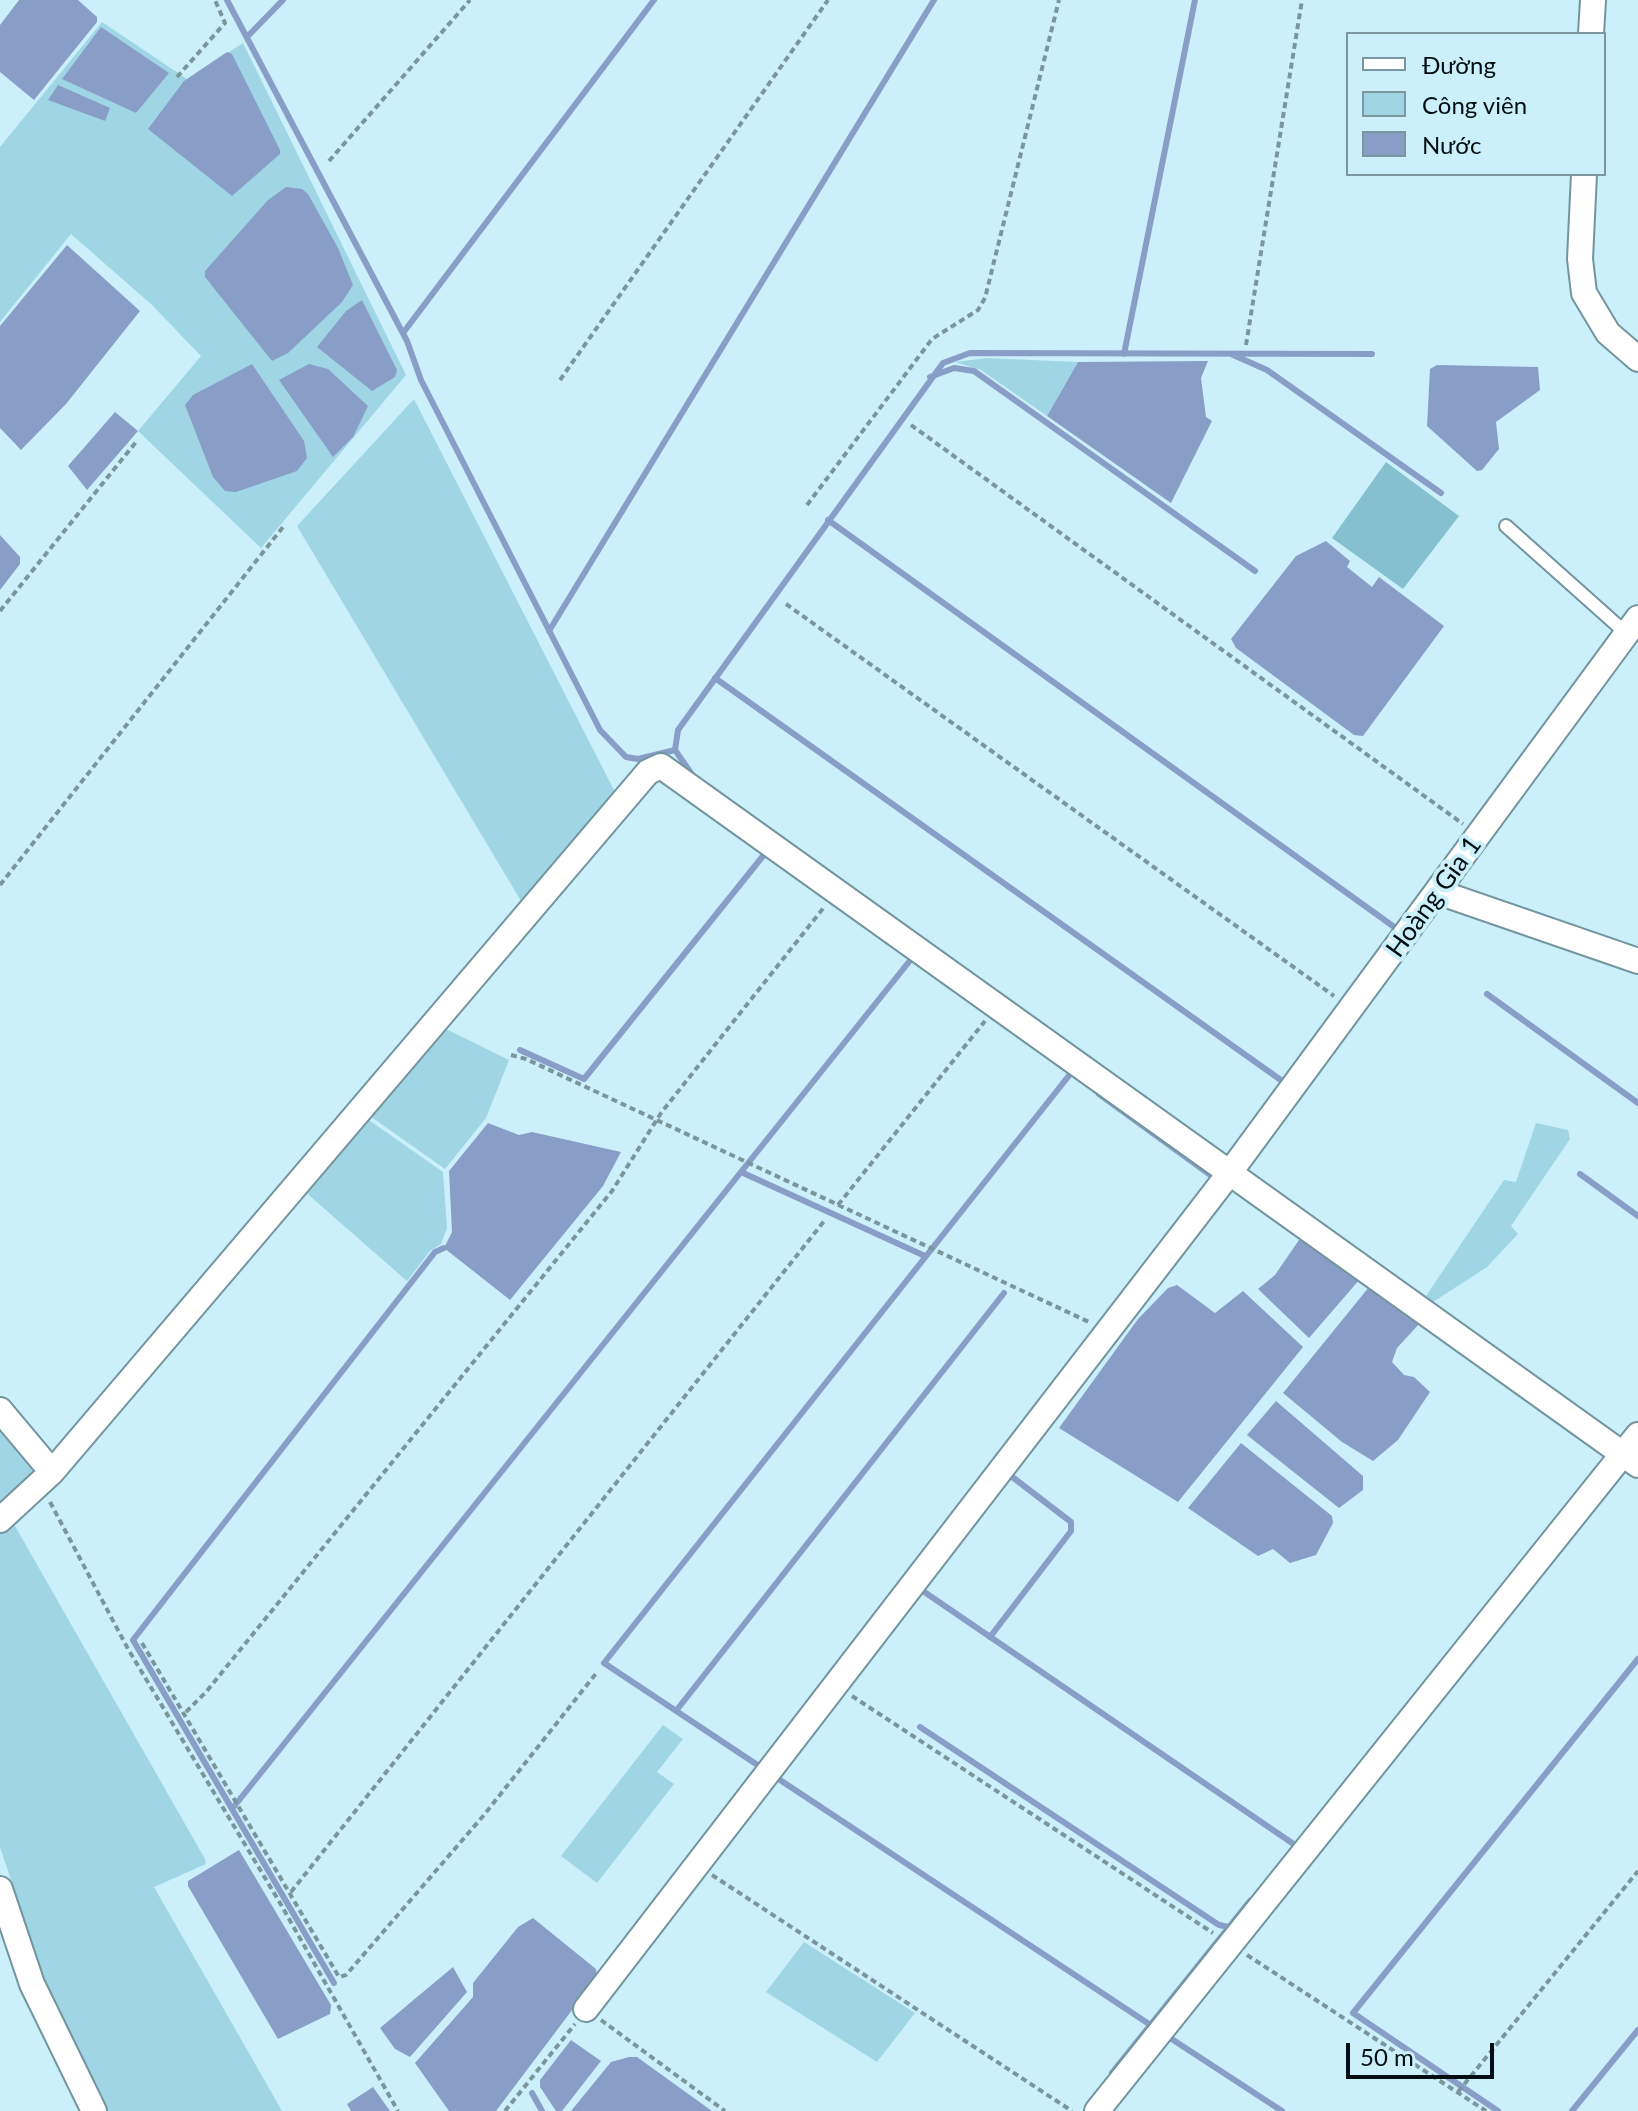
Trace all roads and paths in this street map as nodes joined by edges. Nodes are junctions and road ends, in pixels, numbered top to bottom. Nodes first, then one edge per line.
1 (215, 0) edge
2 (470, 0) edge
3 (828, 0) edge
4 (1059, 0) edge
5 (1302, 0) edge
6 (1593, 0) edge
7 (1591, 32) edge
8 (177, 77) dead end
9 (329, 161) dead end
10 (1584, 176) edge
11 (1246, 345) dead end
12 (1638, 359) edge
13 (560, 380) dead end
14 (911, 425) dead end
15 (136, 442) dead end
16 (807, 505) dead end
17 (1506, 526) dead end
18 (283, 527) dead end
19 (786, 604) dead end
20 (0, 611) edge
21 (1632, 626) edge
22 (1479, 836) junction
23 (0, 885) edge
24 (837, 891) junction
25 (1438, 892) junction
26 (1638, 961) edge
27 (996, 1007) junction
28 (1352, 1008) junction
29 (511, 1055) dead end
30 (657, 1120) junction
31 (1228, 1175) junction
32 (838, 1205) junction
33 (825, 1220) dead end
34 (1108, 1331) junction
35 (0, 1410) edge
36 (1638, 1435) edge
37 (1630, 1459) edge
38 (46, 1478) junction
39 (0, 1520) edge
40 (142, 1643) dead end
41 (598, 1671) dead end
42 (835, 1685) junction
43 (186, 1712) junction
44 (697, 1865) junction
45 (1638, 1871) edge
46 (0, 1889) edge
47 (291, 1892) junction
48 (1229, 1943) junction
49 (586, 2009) junction
50 (1458, 2093) junction
51 (94, 2111) edge
52 (398, 2111) edge
53 (505, 2111) edge
54 (725, 2111) edge
55 (1072, 2111) edge
56 (1097, 2111) edge
57 (1486, 2111) edge

1 - 8 path
2 - 9 path
3 - 13 path
4 - 16 path
5 - 11 path
6 - 7 street
10 - 12 street
14 - 22 path
15 - 20 path
17 - 21 lane
18 - 23 path
19 - 28 path
21 - 22 street, Hoàng Gia 1
22 - 25 street, Hoàng Gia 1
24 - 27 street
24 - 30 path
24 - 38 street
25 - 26 street
25 - 28 street, Hoàng Gia 1
27 - 31 street
27 - 32 path
28 - 31 street, Hoàng Gia 1
29 - 30 path
30 - 32 path
30 - 43 path
31 - 34 street, Hoàng Gia 1
31 - 37 street
32 - 34 path
33 - 47 path
34 - 42 street, Hoàng Gia 1
35 - 38 street
36 - 37 street
37 - 48 street
38 - 39 street
38 - 52 path
40 - 43 path
41 - 47 path
42 - 44 street, Hoàng Gia 1
42 - 48 path
43 - 47 path
44 - 49 street, Hoàng Gia 1
44 - 55 path
45 - 50 path
46 - 51 street
48 - 50 path
48 - 56 street
49 - 53 path
49 - 54 path
50 - 57 path

